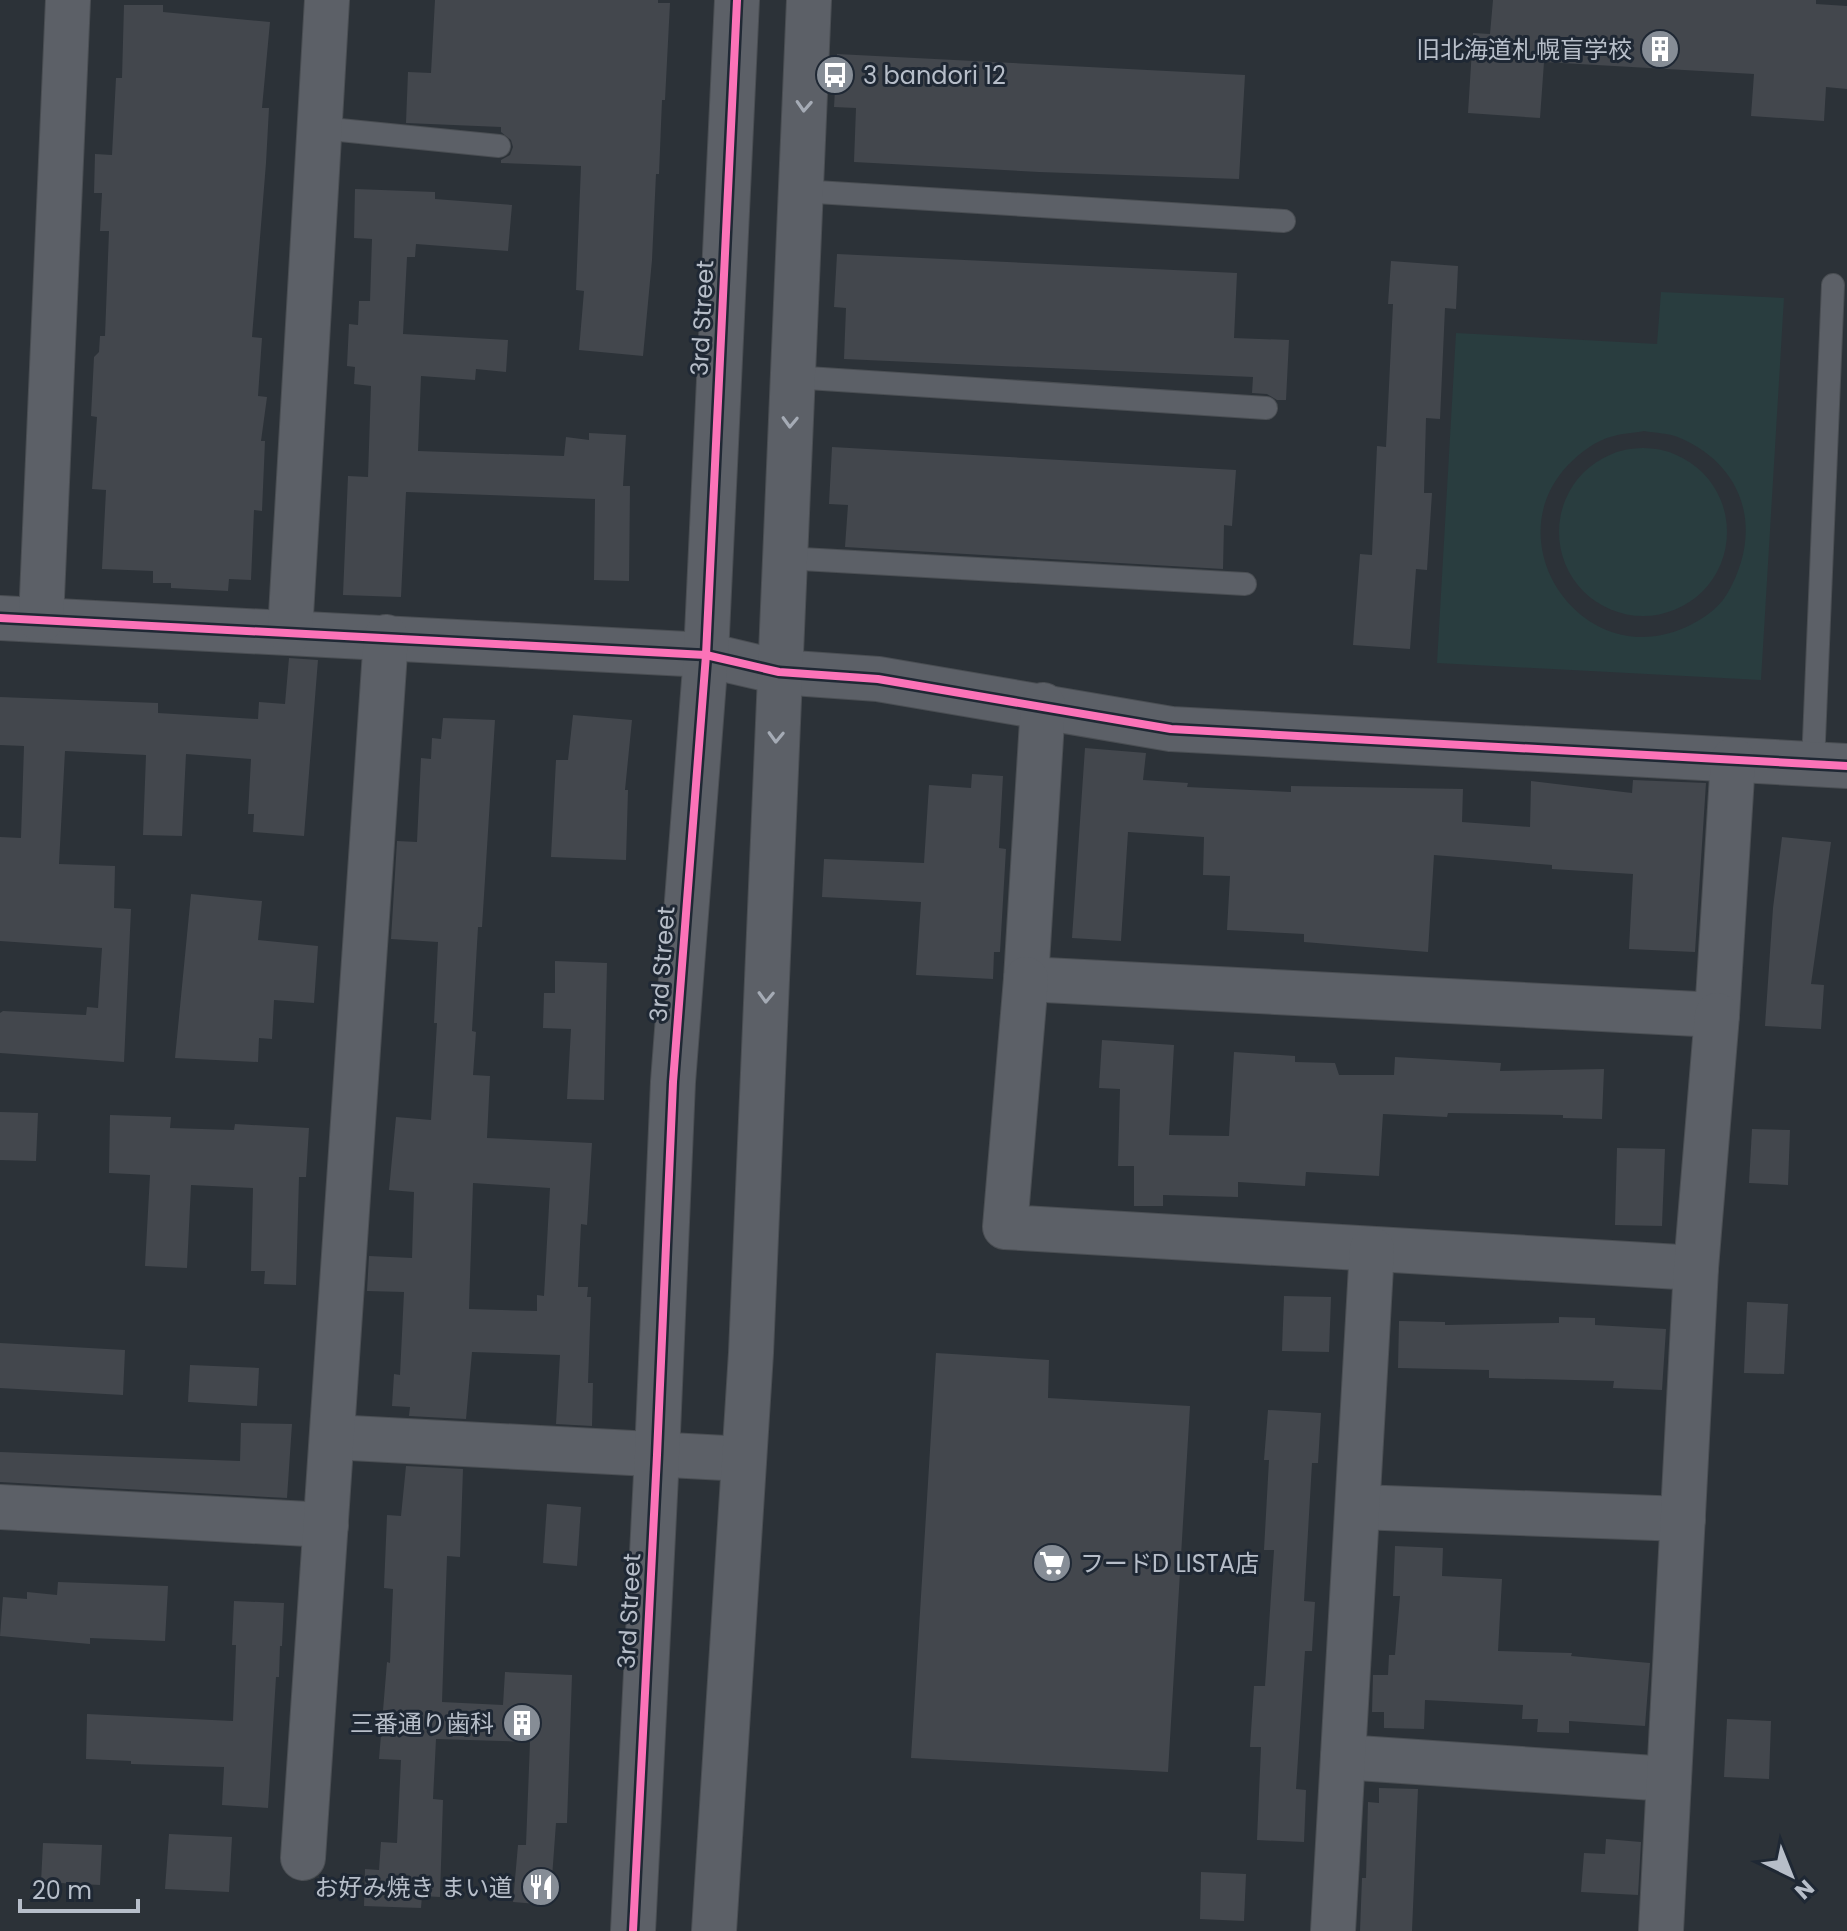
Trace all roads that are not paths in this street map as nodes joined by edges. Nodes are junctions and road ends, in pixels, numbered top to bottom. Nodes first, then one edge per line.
1 (68, 0) edge
2 (327, 0) edge
3 (737, 0) edge
4 (809, 0) edge
5 (320, 128) junction
6 (499, 146) dead end
7 (800, 191) junction
8 (1284, 221) dead end
9 (1833, 285) dead end
10 (792, 377) junction
11 (1266, 408) dead end
12 (784, 558) junction
13 (1245, 584) dead end
14 (21, 619) edge
15 (290, 632) junction
16 (386, 637) junction
17 (706, 655) junction
18 (779, 672) junction
19 (1043, 705) junction
20 (1733, 760) junction
21 (1830, 765) edge
22 (1026, 979) junction
23 (1717, 1015) junction
24 (1372, 1249) junction
25 (1696, 1268) junction
26 (332, 1437) junction
27 (657, 1455) junction
28 (744, 1459) junction
29 (0, 1507) edge
30 (1358, 1507) junction
31 (1683, 1519) junction
32 (326, 1525) junction
33 (1343, 1757) junction
34 (1669, 1779) junction
35 (303, 1858) dead end
36 (633, 1931) edge
37 (714, 1931) edge
38 (1333, 1931) edge
39 (1661, 1931) edge

1 - 14 street
2 - 5 street
3 - 17 street, 3rd Street
4 -> 7 street
5 - 6 lane
5 - 15 street
7 - 8 lane
7 - 10 street
9 - 21 lane
10 - 11 lane
10 -> 12 street
12 - 13 lane
12 - 18 street
14 - 15 street
15 - 16 street
16 - 17 street
16 - 26 street
17 - 18 street
17 - 27 street, 3rd Street
18 - 19 street
18 -> 28 street
19 - 20 street
19 - 22 street
20 - 21 street
20 - 23 street
22 - 23 street
22 - 24 street
23 - 25 street
24 - 25 street
24 - 30 street
25 - 31 street
26 - 27 street
26 - 32 street
27 - 28 street
27 - 36 street, 3rd Street
28 - 37 street
29 - 32 street
30 - 31 street
30 - 33 street
31 - 34 street
32 - 35 street
33 - 34 street
33 - 38 street
34 - 39 street

